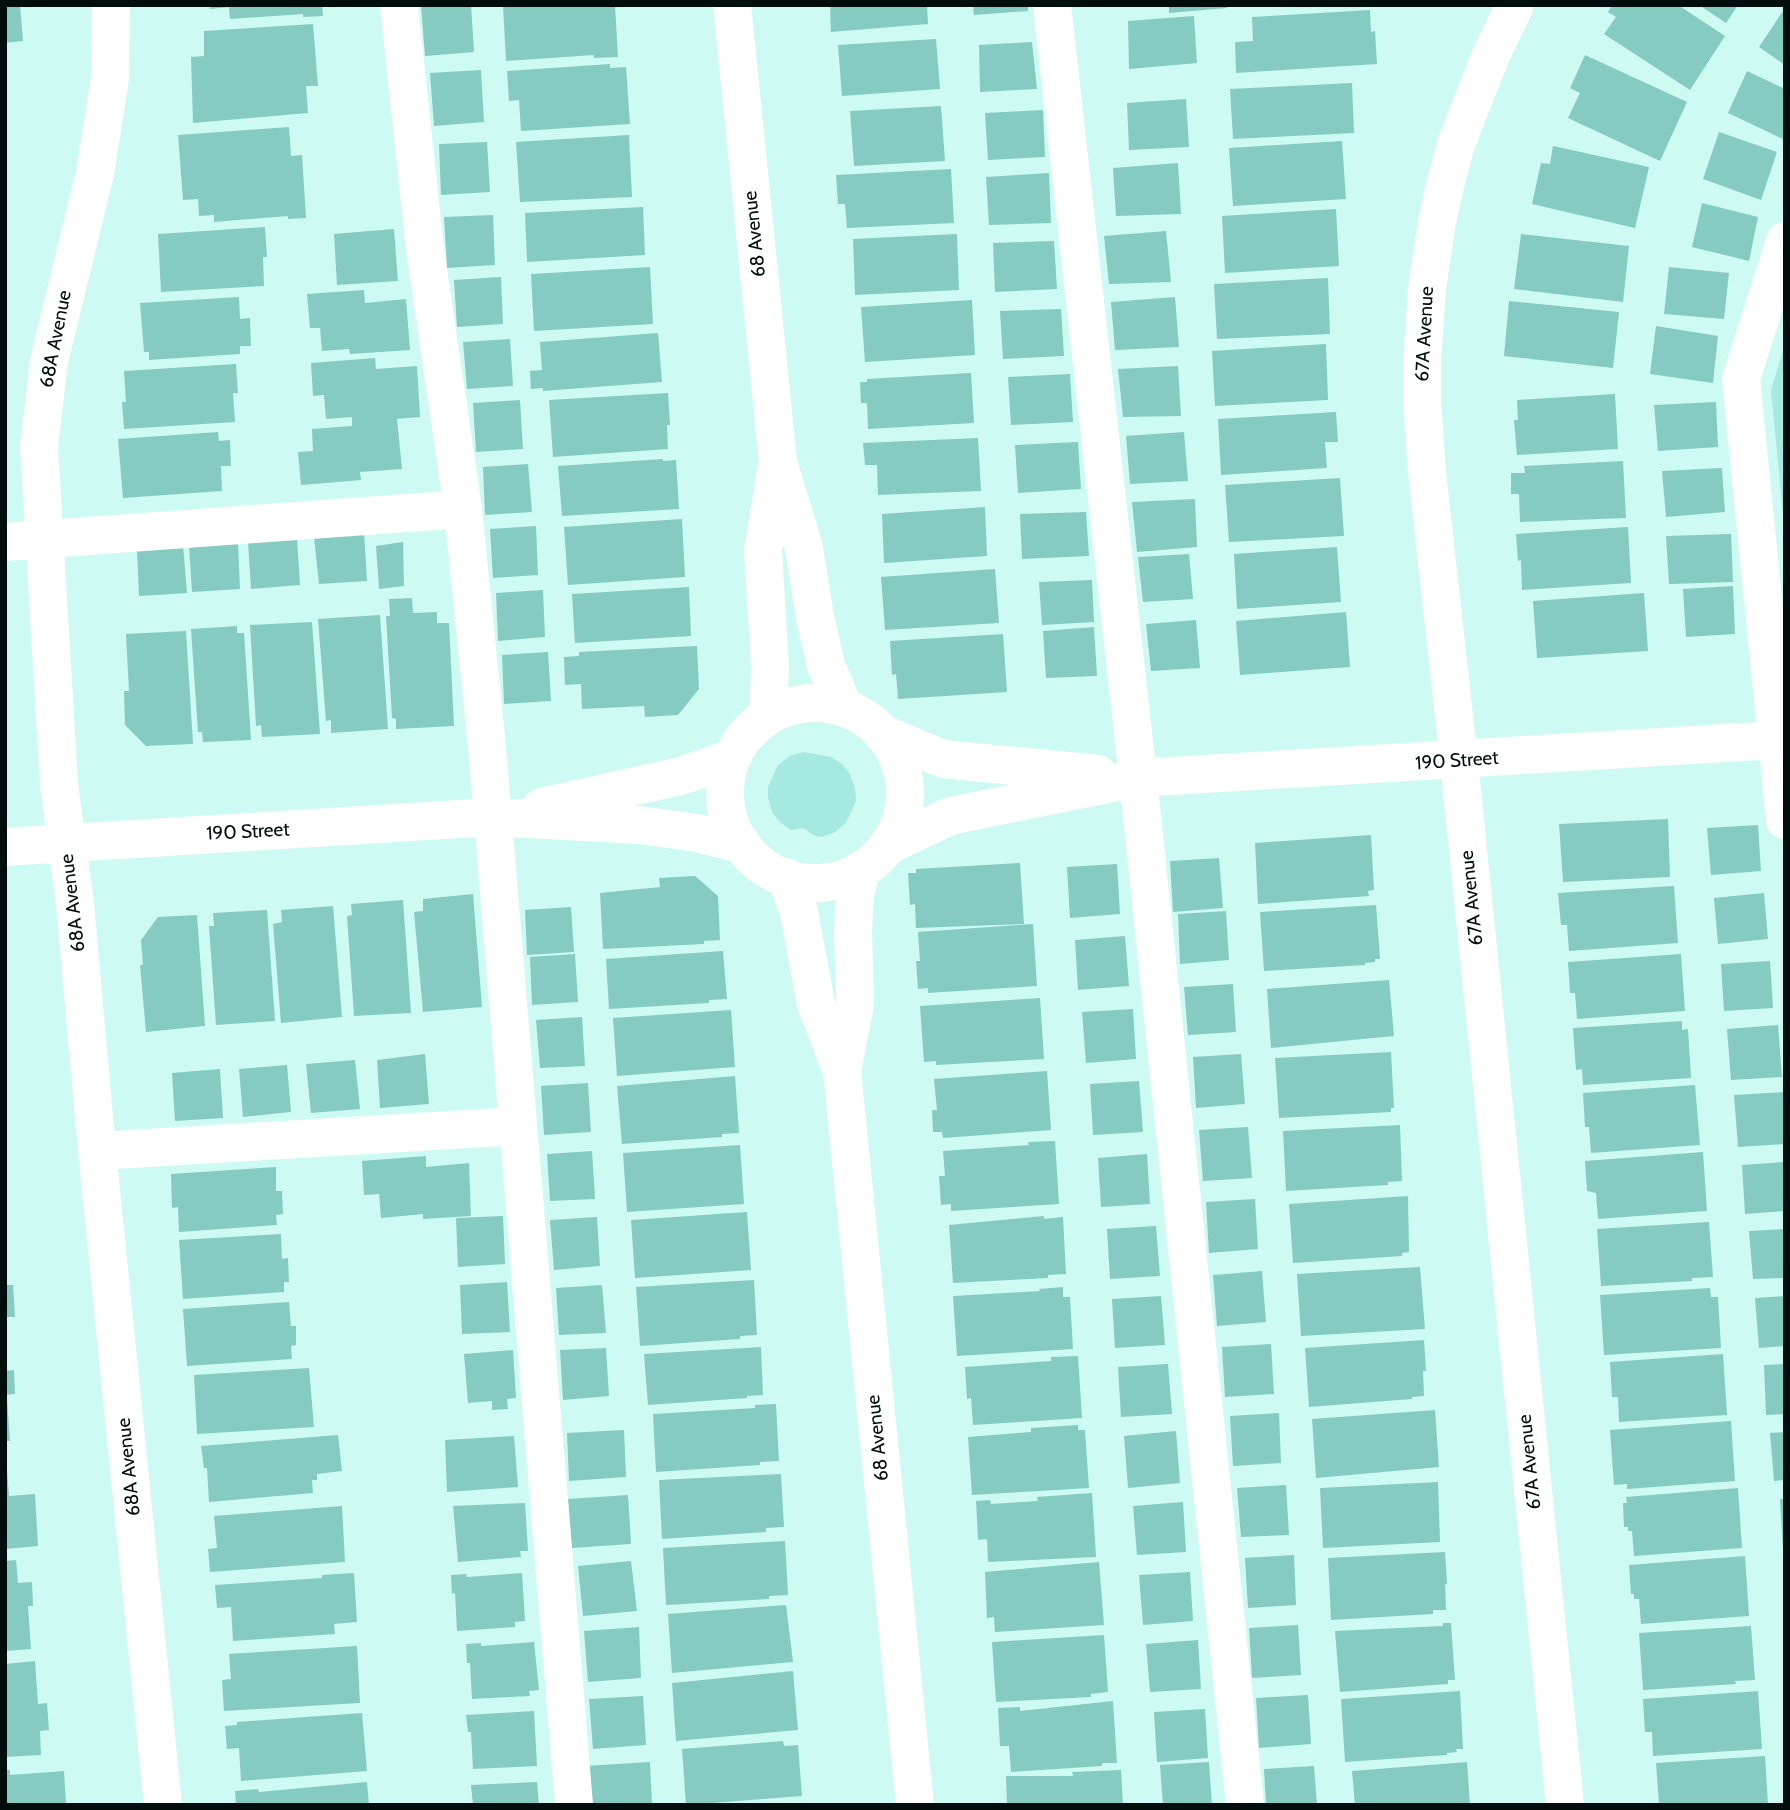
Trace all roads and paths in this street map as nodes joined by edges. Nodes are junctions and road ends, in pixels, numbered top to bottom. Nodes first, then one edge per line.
1 (111, 5) edge
2 (400, 5) edge
3 (732, 5) edge
4 (1052, 5) edge
5 (1515, 5) edge
6 (1785, 240) edge
7 (778, 462) junction
8 (463, 509) junction
9 (45, 540) junction
10 (5, 542) edge
11 (844, 708) junction
12 (768, 716) junction
13 (881, 733) junction
14 (1776, 740) junction
15 (732, 758) junction
16 (1459, 761) junction
17 (1138, 778) junction
18 (492, 817) junction
19 (1785, 820) edge
20 (65, 843) junction
21 (742, 844) junction
22 (5, 847) edge
23 (874, 858) junction
24 (786, 877) junction
25 (842, 1071) junction
26 (518, 1126) junction
27 (97, 1152) junction
28 (163, 1805) edge
29 (574, 1805) edge
30 (915, 1805) edge
31 (1245, 1805) edge
32 (1564, 1805) edge

1 - 9 street, 68A Avenue
2 - 8 street
3 - 7 street, 68 Avenue
4 - 17 street
5 - 16 street, 67A Avenue
6 - 14 street
7 - 11 street, 68 Avenue
7 - 12 street, 68 Avenue
8 - 9 street
8 - 18 street
9 - 10 street
9 - 20 street, 68A Avenue
11 - 12 street
11 - 13 street
12 - 15 street
13 - 17 street, 190 Street
13 - 23 street
14 - 16 street, 190 Street
14 - 19 street
15 - 18 street, 190 Street
15 - 21 street
16 - 17 street, 190 Street
16 - 32 street, 67A Avenue
17 - 23 street, 190 Street
17 - 31 street
18 - 20 street, 190 Street
18 - 21 street, 190 Street
18 - 26 street
20 - 22 street, 190 Street
20 - 27 street, 68A Avenue
21 - 24 street
23 - 24 street
23 - 25 street, 68 Avenue
24 - 25 street, 68 Avenue
25 - 30 street, 68 Avenue
26 - 27 street
26 - 29 street
27 - 28 street, 68A Avenue

